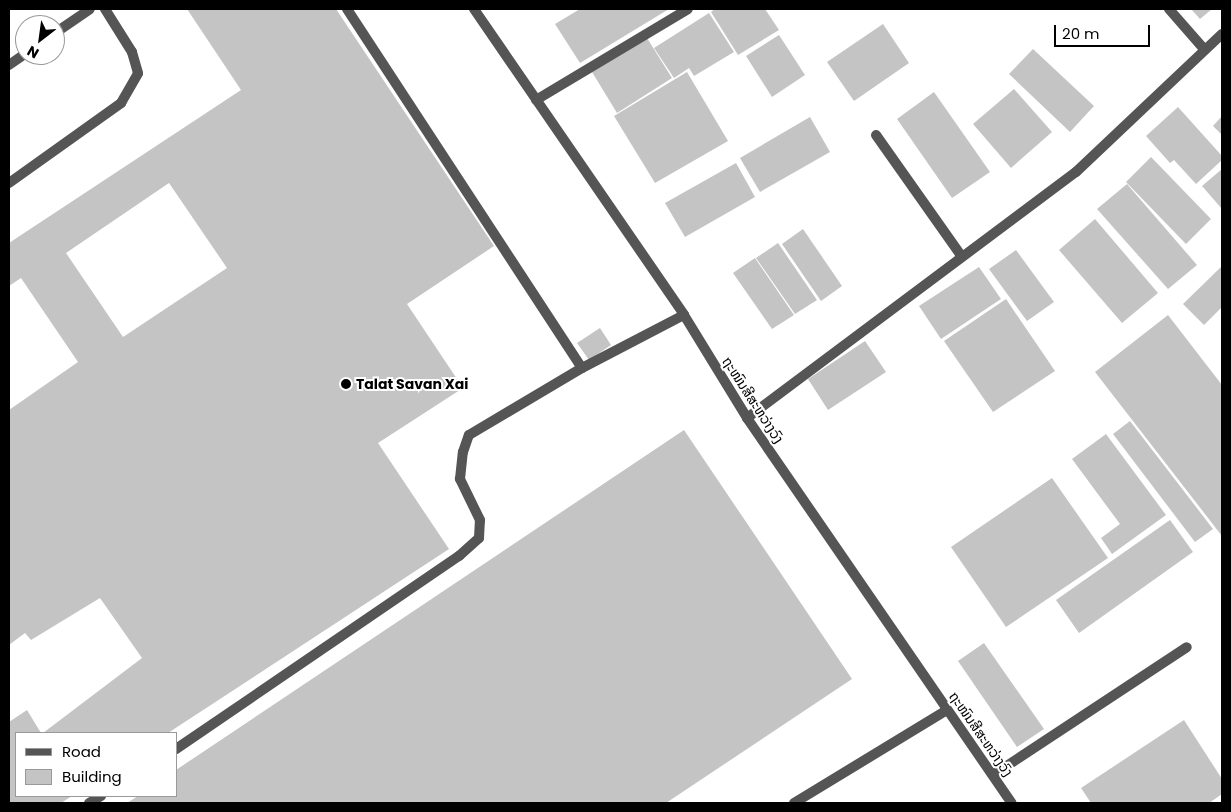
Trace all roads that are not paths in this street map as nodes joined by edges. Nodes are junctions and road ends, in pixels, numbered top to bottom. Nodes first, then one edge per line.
1 (90, 9) edge
2 (105, 9) edge
3 (347, 9) edge
4 (474, 9) edge
5 (688, 9) edge
6 (1169, 9) edge
7 (65, 26) edge
8 (1222, 34) edge
9 (1204, 49) junction
10 (536, 100) junction
11 (876, 135) dead end
12 (9, 183) edge
13 (962, 257) junction
14 (684, 315) junction
15 (582, 368) junction
16 (747, 418) junction
17 (1188, 647) dead end
18 (946, 710) junction
19 (178, 748) edge
20 (993, 775) junction
21 (794, 803) edge
22 (1012, 803) edge

1 - 7 street
2 - 12 street
3 - 15 street
4 - 10 street, ຖະໜົນສີສະຫວ່າງວົງ
5 - 10 street
6 - 9 street
8 - 9 street
9 - 13 street
10 - 14 street, ຖະໜົນສີສະຫວ່າງວົງ
11 - 13 street
13 - 16 street
14 - 15 street
14 - 16 street, ຖະໜົນສີສະຫວ່າງວົງ
15 - 19 street
16 - 18 street, ຖະໜົນສີສະຫວ່າງວົງ
17 - 20 street
18 - 20 street, ຖະໜົນສີສະຫວ່າງວົງ
18 - 21 street
20 - 22 street, ຖະໜົນສີສະຫວ່າງວົງ

